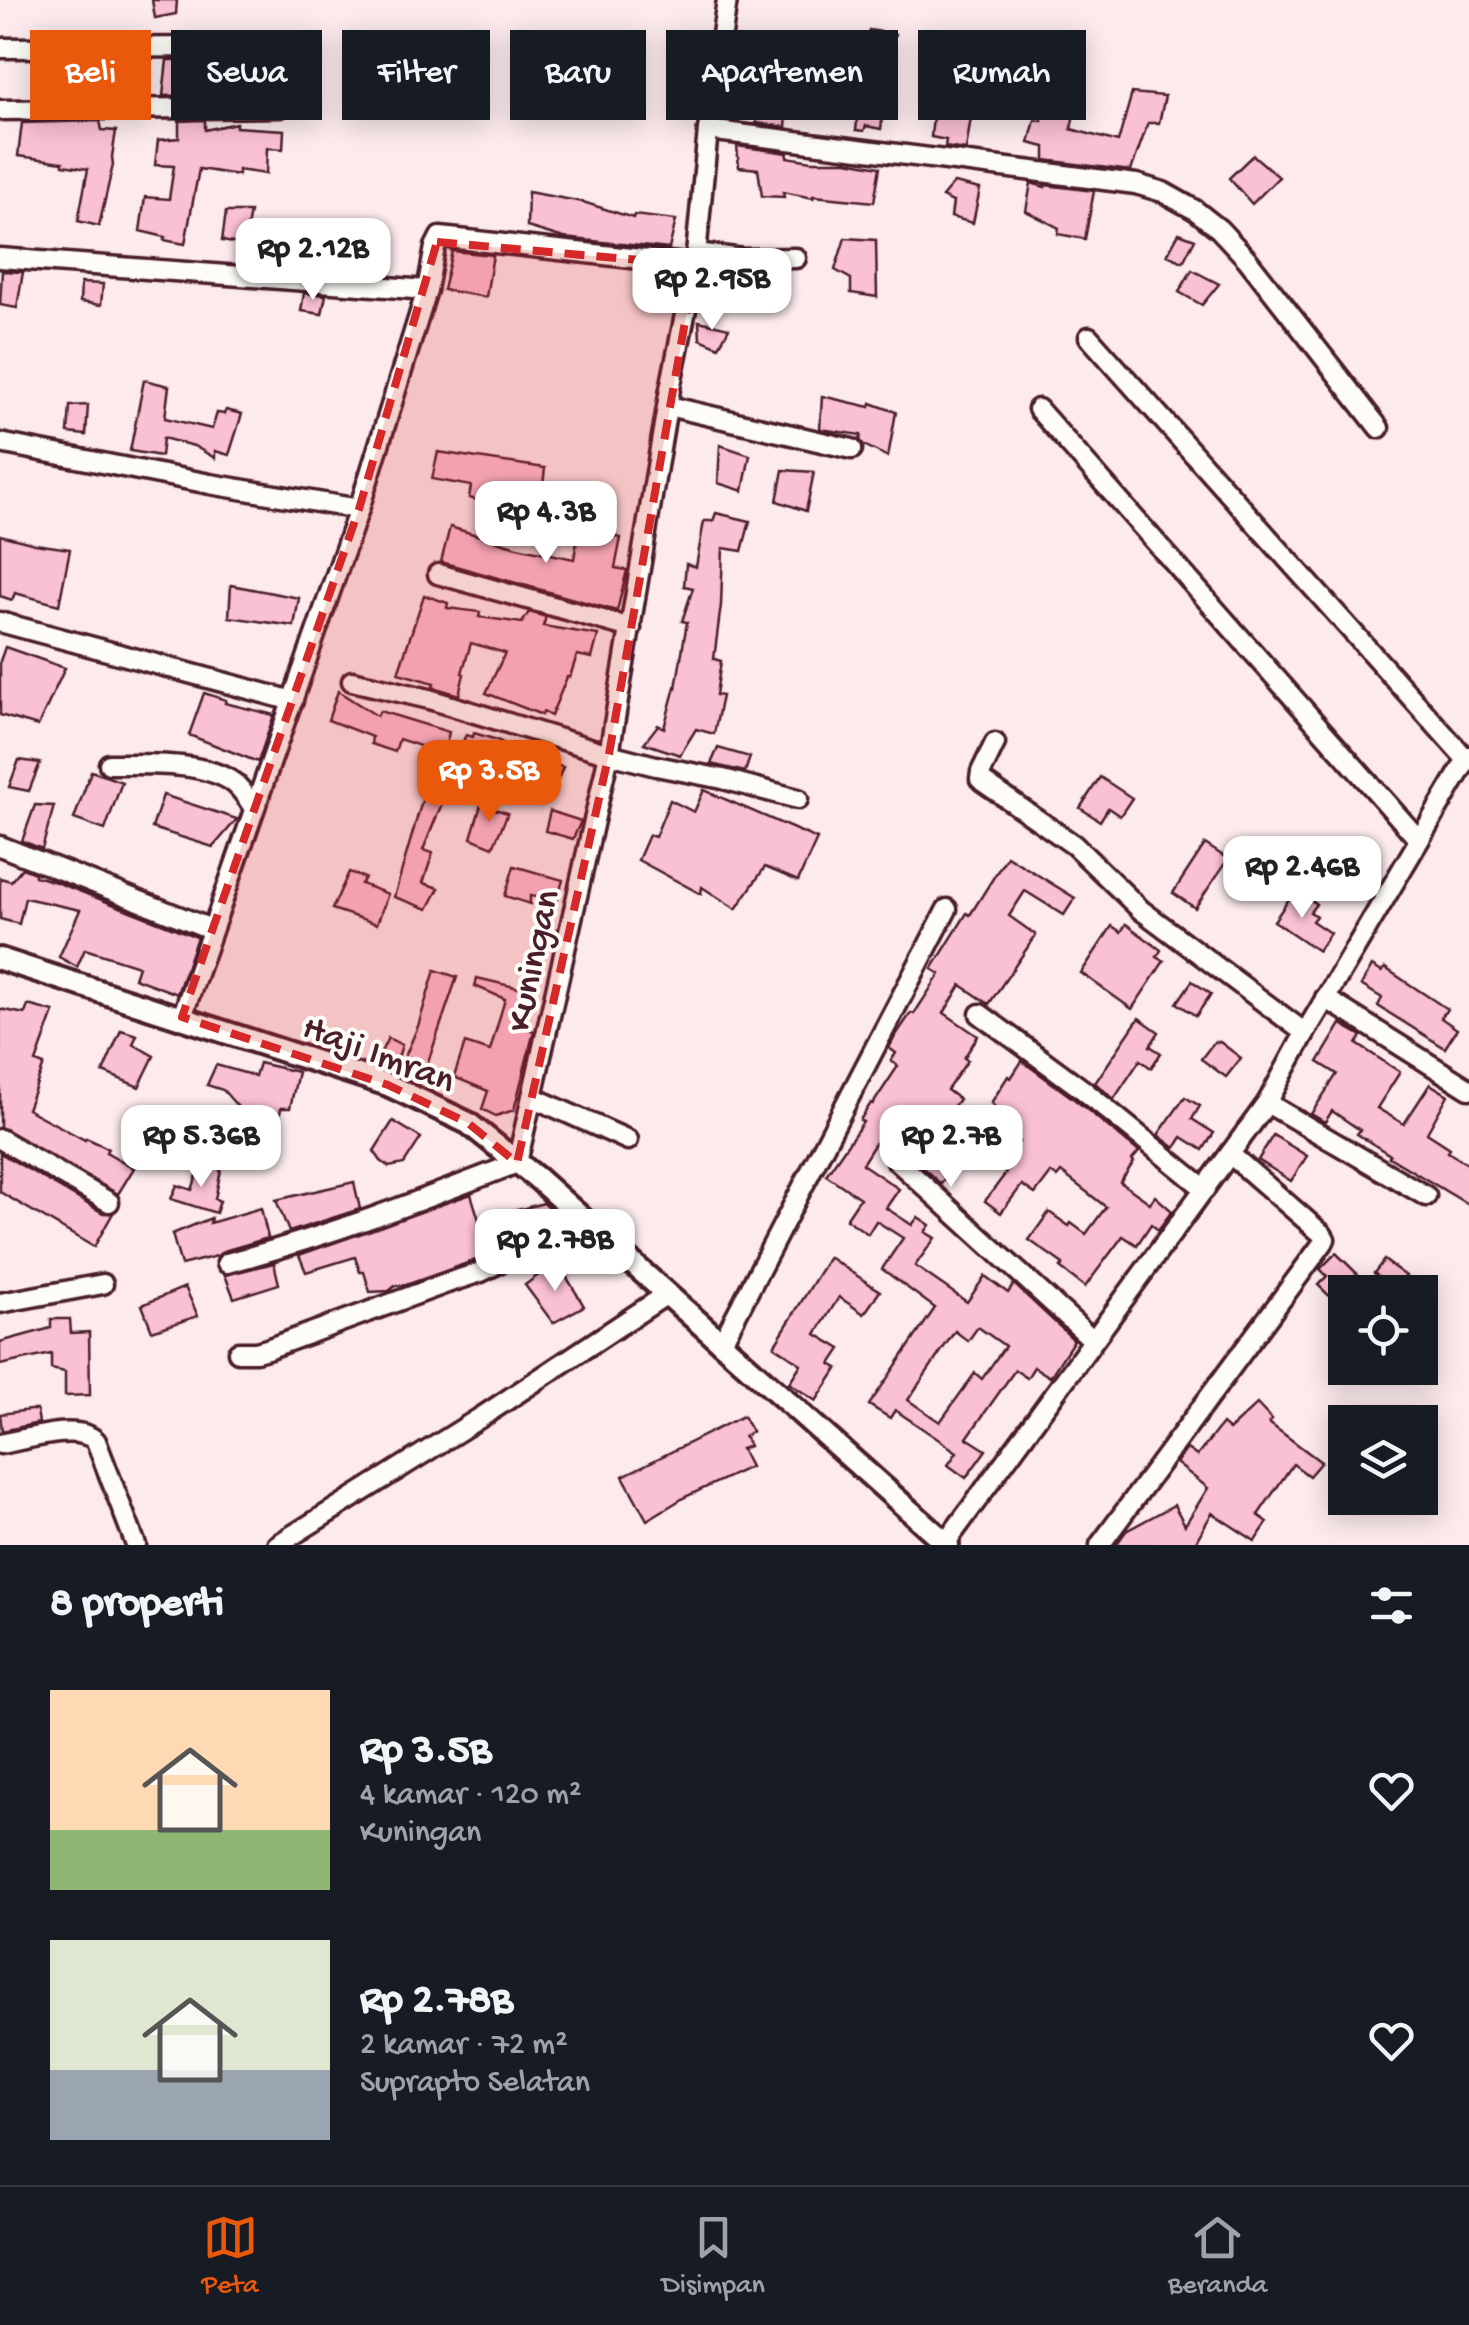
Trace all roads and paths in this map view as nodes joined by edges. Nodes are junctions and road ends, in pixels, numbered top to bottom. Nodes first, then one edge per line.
1 (727, 0) edge
2 (171, 47) edge
3 (0, 48) edge
4 (171, 108) edge
5 (0, 110) edge
6 (708, 130) junction
7 (0, 258) edge
8 (796, 258) dead end
9 (696, 259) junction
10 (427, 290) junction
11 (1089, 338) dead end
12 (668, 406) junction
13 (1038, 409) dead end
14 (1380, 428) dead end
15 (0, 443) edge
16 (852, 449) dead end
17 (359, 509) junction
18 (438, 574) dead end
19 (0, 622) edge
20 (631, 628) junction
21 (352, 680) dead end
22 (292, 701) junction
23 (995, 743) dead end
24 (609, 754) junction
25 (1468, 758) edge
26 (109, 764) dead end
27 (798, 799) dead end
28 (254, 808) junction
29 (1419, 840) junction
30 (0, 846) edge
31 (947, 909) dead end
32 (211, 930) junction
33 (0, 959) edge
34 (1325, 998) junction
35 (980, 1014) dead end
36 (182, 1017) junction
37 (1304, 1034) junction
38 (1469, 1089) edge
39 (532, 1097) junction
40 (1267, 1102) junction
41 (0, 1139) edge
42 (628, 1140) dead end
43 (1230, 1154) junction
44 (897, 1161) dead end
45 (517, 1163) junction
46 (1205, 1189) junction
47 (1426, 1196) dead end
48 (109, 1202) dead end
49 (584, 1221) junction
50 (227, 1264) dead end
51 (104, 1284) dead end
52 (668, 1294) junction
53 (0, 1303) edge
54 (1094, 1340) junction
55 (722, 1344) junction
56 (238, 1352) dead end
57 (0, 1444) edge
58 (946, 1544) edge
59 (136, 1545) edge
60 (278, 1545) edge
61 (1100, 1545) edge

1 - 6 street, Kuningan
2 - 3 street
4 - 5 street
6 - 9 street, Kuningan
6 - 14 street
7 - 10 street
8 - 9 street
9 - 10 street
9 - 12 street, Kuningan
10 - 17 street
11 - 25 street
12 - 16 street
12 - 20 street, Kuningan
13 - 29 street
15 - 17 street
17 - 22 street
18 - 20 street
19 - 22 street
20 - 24 street, Kuningan
21 - 24 street
22 - 28 street
23 - 37 street
24 - 27 street
24 - 39 street, Kuningan
25 - 29 street
26 - 28 street
28 - 32 street
29 - 34 street
30 - 32 street
31 - 55 street
32 - 36 street
33 - 36 street, Haji Imran
34 - 37 street
34 - 38 street
35 - 46 street
36 - 45 street, Haji Imran
37 - 40 street
39 - 42 street
39 - 45 street, Kuningan
40 - 43 street
40 - 47 street
41 - 48 street
43 - 46 street
43 - 61 street
44 - 54 street
45 - 49 street, Haji Imran
45 - 50 street
46 - 54 street
49 - 52 street, Haji Imran
49 - 56 street
51 - 53 street
52 - 55 street, Haji Imran
52 - 60 street
54 - 58 street
55 - 58 street, Haji Imran
57 - 59 street

